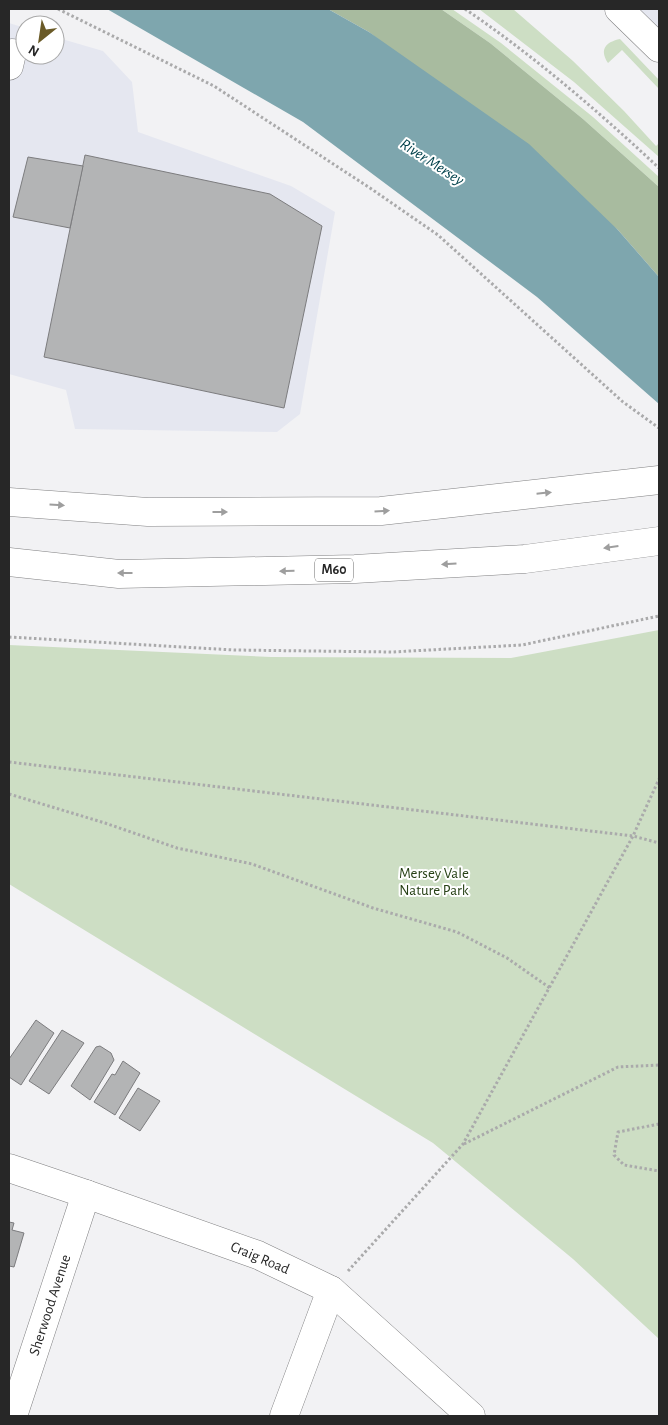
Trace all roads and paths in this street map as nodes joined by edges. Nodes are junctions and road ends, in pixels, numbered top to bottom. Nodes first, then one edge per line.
1 (58, 9) edge
2 (466, 9) edge
3 (619, 9) edge
4 (659, 48) edge
5 (659, 168) edge
6 (659, 428) edge
7 (659, 480) edge
8 (9, 502) edge
9 (659, 541) edge
10 (9, 562) edge
11 (659, 616) edge
12 (9, 637) edge
13 (9, 762) edge
14 (659, 778) edge
15 (9, 794) edge
16 (633, 836) junction
17 (659, 843) edge
18 (550, 988) junction
19 (659, 1065) edge
20 (659, 1124) edge
21 (463, 1144) junction
22 (9, 1168) edge
23 (659, 1171) edge
24 (86, 1194) junction
25 (331, 1290) junction
26 (13, 1416) edge
27 (284, 1416) edge
28 (471, 1416) edge

1 - 6 path
2 - 5 path
3 - 4 main road
8 -> 7 main road
9 -> 10 main road, M60
11 - 12 path
13 - 16 path
14 - 16 path
15 - 18 path
16 - 17 path
16 - 18 path
18 - 21 path
19 - 21 path
20 - 23 path
21 - 25 path
22 - 24 main road, Craig Road
24 - 25 main road, Craig Road
24 - 26 main road, Sherwood Avenue
25 - 27 main road
25 - 28 main road, Craig Road

